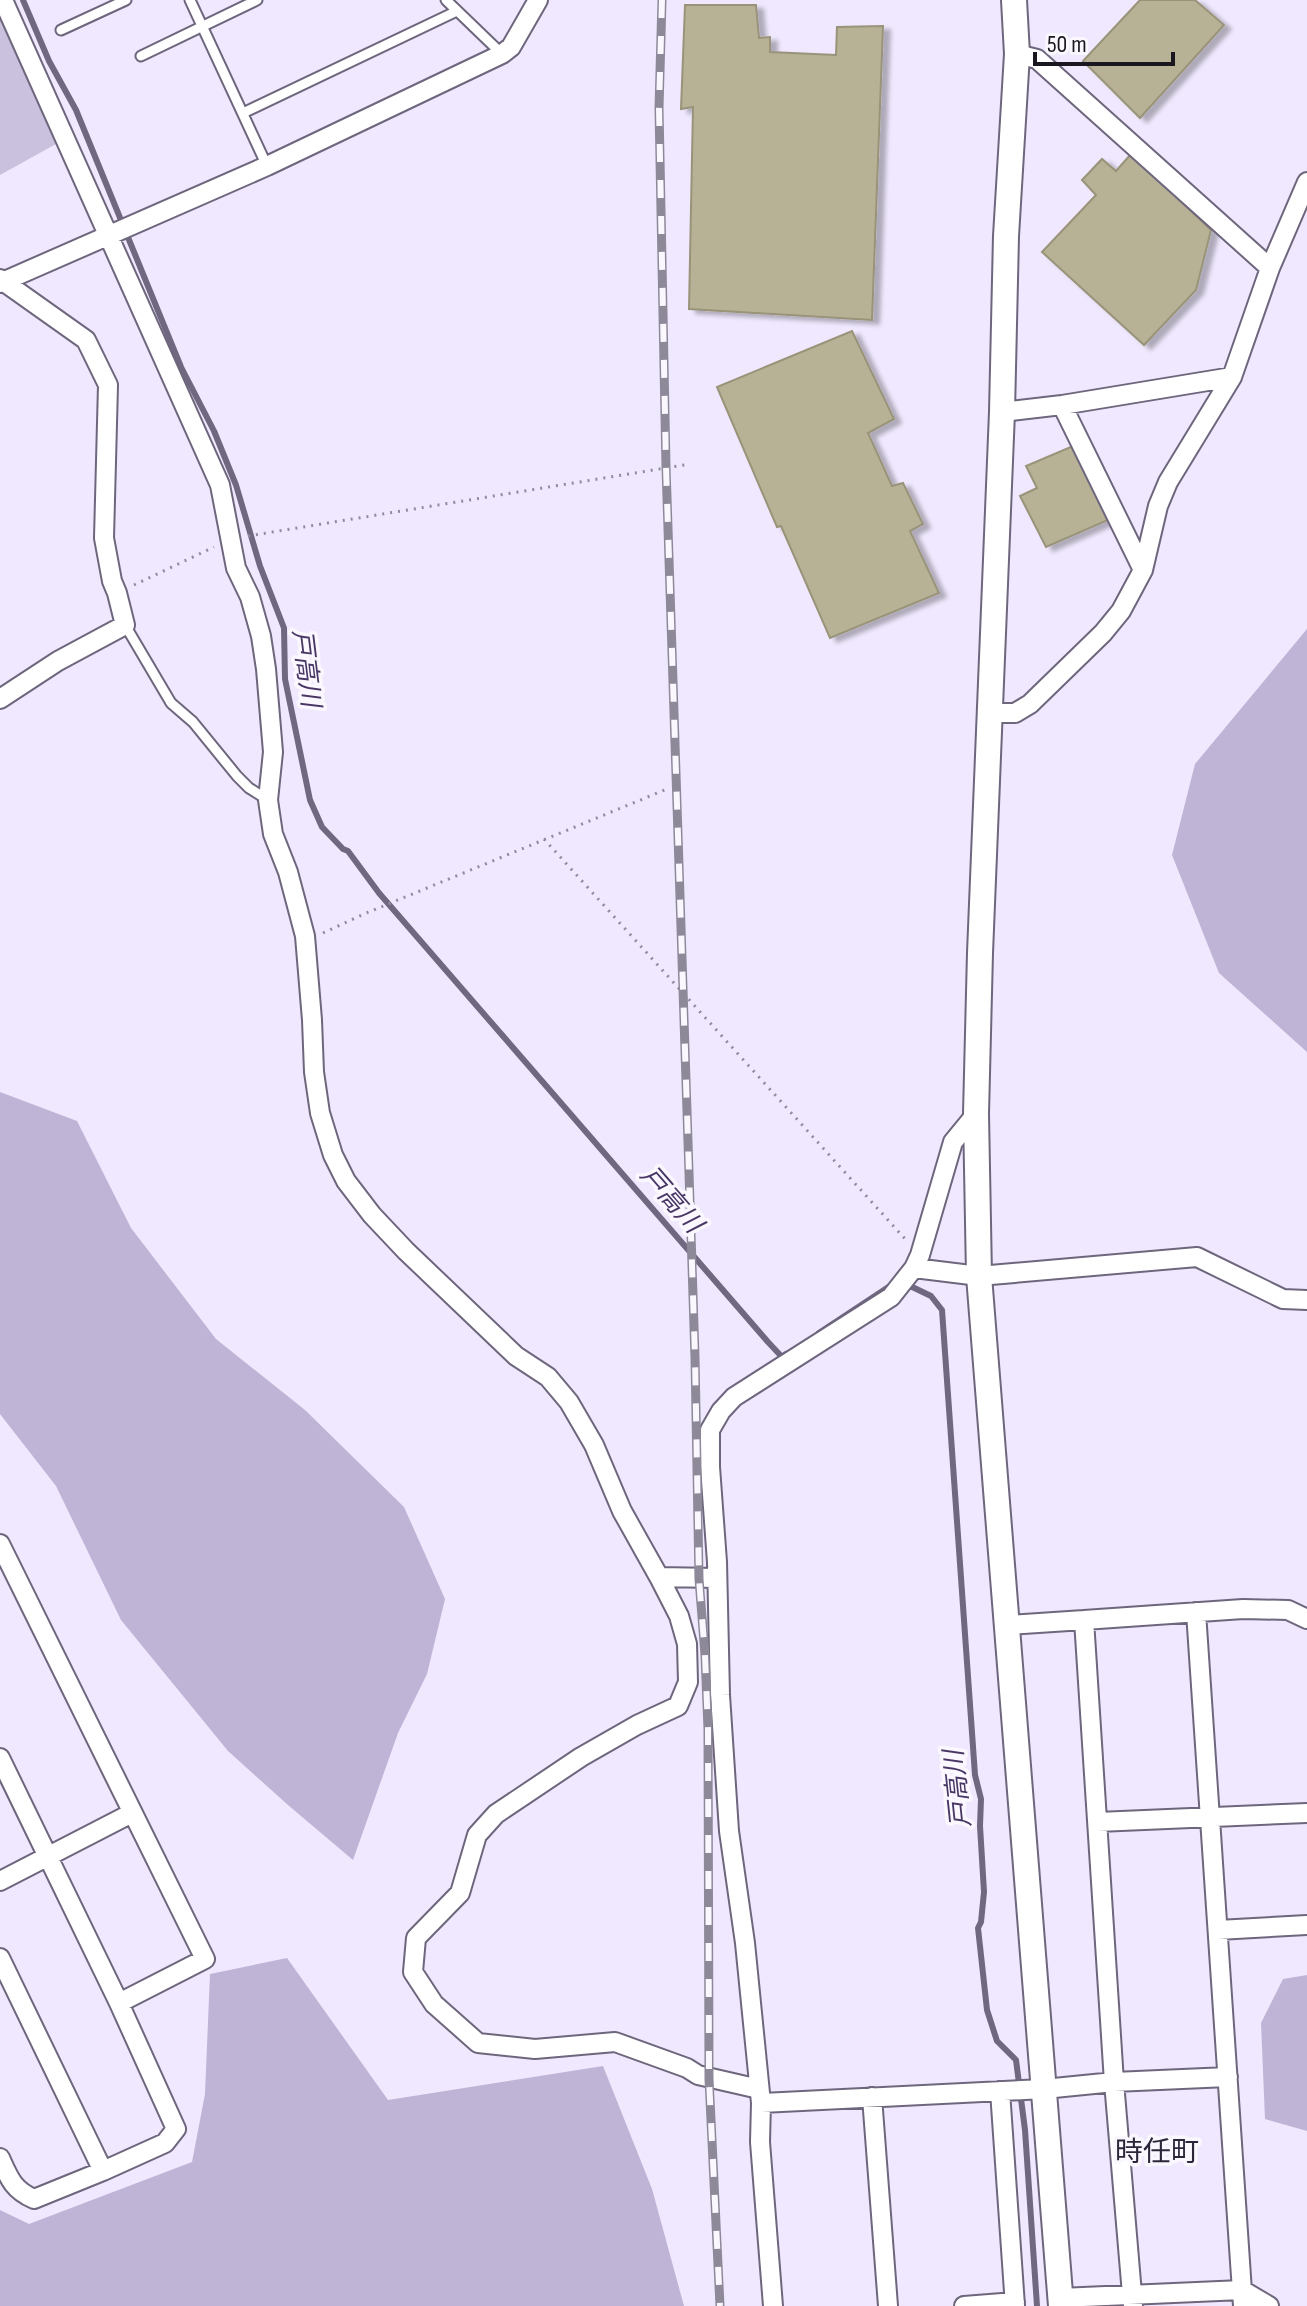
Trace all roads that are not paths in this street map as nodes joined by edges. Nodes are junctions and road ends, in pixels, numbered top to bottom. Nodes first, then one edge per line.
1 (3, 0) edge
2 (126, 0) edge
3 (190, 0) edge
4 (257, 0) edge
5 (446, 0) edge
6 (538, 0) edge
7 (1014, 0) edge
8 (457, 11) junction
9 (202, 26) junction
10 (61, 30) dead end
11 (502, 54) junction
12 (1017, 54) junction
13 (141, 56) dead end
14 (243, 113) junction
15 (267, 166) junction
16 (1307, 182) edge
17 (107, 235) junction
18 (1270, 268) junction
19 (1, 281) edge
20 (1232, 377) junction
21 (1062, 405) junction
22 (1002, 412) junction
23 (1143, 570) junction
24 (125, 625) junction
25 (0, 699) edge
26 (991, 713) junction
27 (268, 800) junction
28 (976, 1114) junction
29 (917, 1261) junction
30 (979, 1276) junction
31 (1307, 1300) edge
32 (0, 1544) edge
33 (659, 1577) junction
34 (716, 1578) junction
35 (1196, 1612) junction
36 (1307, 1619) edge
37 (1084, 1620) junction
38 (1008, 1625) junction
39 (0, 1758) edge
40 (132, 1813) junction
41 (1307, 1813) edge
42 (1211, 1817) junction
43 (1098, 1822) junction
44 (49, 1857) junction
45 (0, 1881) edge
46 (1307, 1925) edge
47 (1218, 1930) junction
48 (0, 1958) edge
49 (119, 2003) junction
50 (1228, 2077) junction
51 (1114, 2082) junction
52 (1044, 2089) junction
53 (1000, 2091) junction
54 (760, 2096) junction
55 (872, 2097) junction
56 (0, 2158) edge
57 (103, 2171) junction
58 (1242, 2298) edge
59 (1133, 2301) edge
60 (1061, 2302) edge
61 (1015, 2304) edge
62 (773, 2306) edge
63 (888, 2306) edge
64 (964, 2306) edge
65 (1269, 2306) edge

1 - 17 street
2 - 10 lane
3 - 9 lane
4 - 9 lane
5 - 8 lane
6 - 11 street
7 - 12 street
8 - 11 lane
8 - 14 lane
9 - 13 lane
9 - 14 lane
11 - 15 street
12 - 18 street
12 - 22 street
14 - 15 lane
15 - 17 street
16 - 18 street
17 - 19 street
17 - 27 street
18 - 20 street
19 - 24 street
20 - 21 street
20 - 23 street
21 - 22 street
21 - 23 street
22 - 26 street
23 - 26 street
24 - 25 street
24 - 27 lane
26 - 28 street
27 - 33 street
28 - 29 street
28 - 30 street
29 - 30 street
29 - 34 street
30 - 31 street
30 - 38 street
32 - 40 street
33 - 34 street
33 - 54 street
34 - 54 street
35 - 36 street
35 - 37 street
35 - 42 street
37 - 38 street
37 - 43 street
38 - 52 street
39 - 44 street
40 - 44 street
40 - 49 street
41 - 42 street
42 - 43 street
42 - 47 street
43 - 51 street
44 - 45 street
44 - 49 street
46 - 47 street
47 - 50 street
48 - 57 street
49 - 57 street
50 - 51 street
50 - 58 street
51 - 52 street
51 - 59 street
52 - 53 street
52 - 60 street
53 - 55 street
53 - 61 street
54 - 55 street
54 - 62 street
55 - 63 street
56 - 57 street
58 - 59 street
58 - 65 street
59 - 60 street
61 - 64 street

